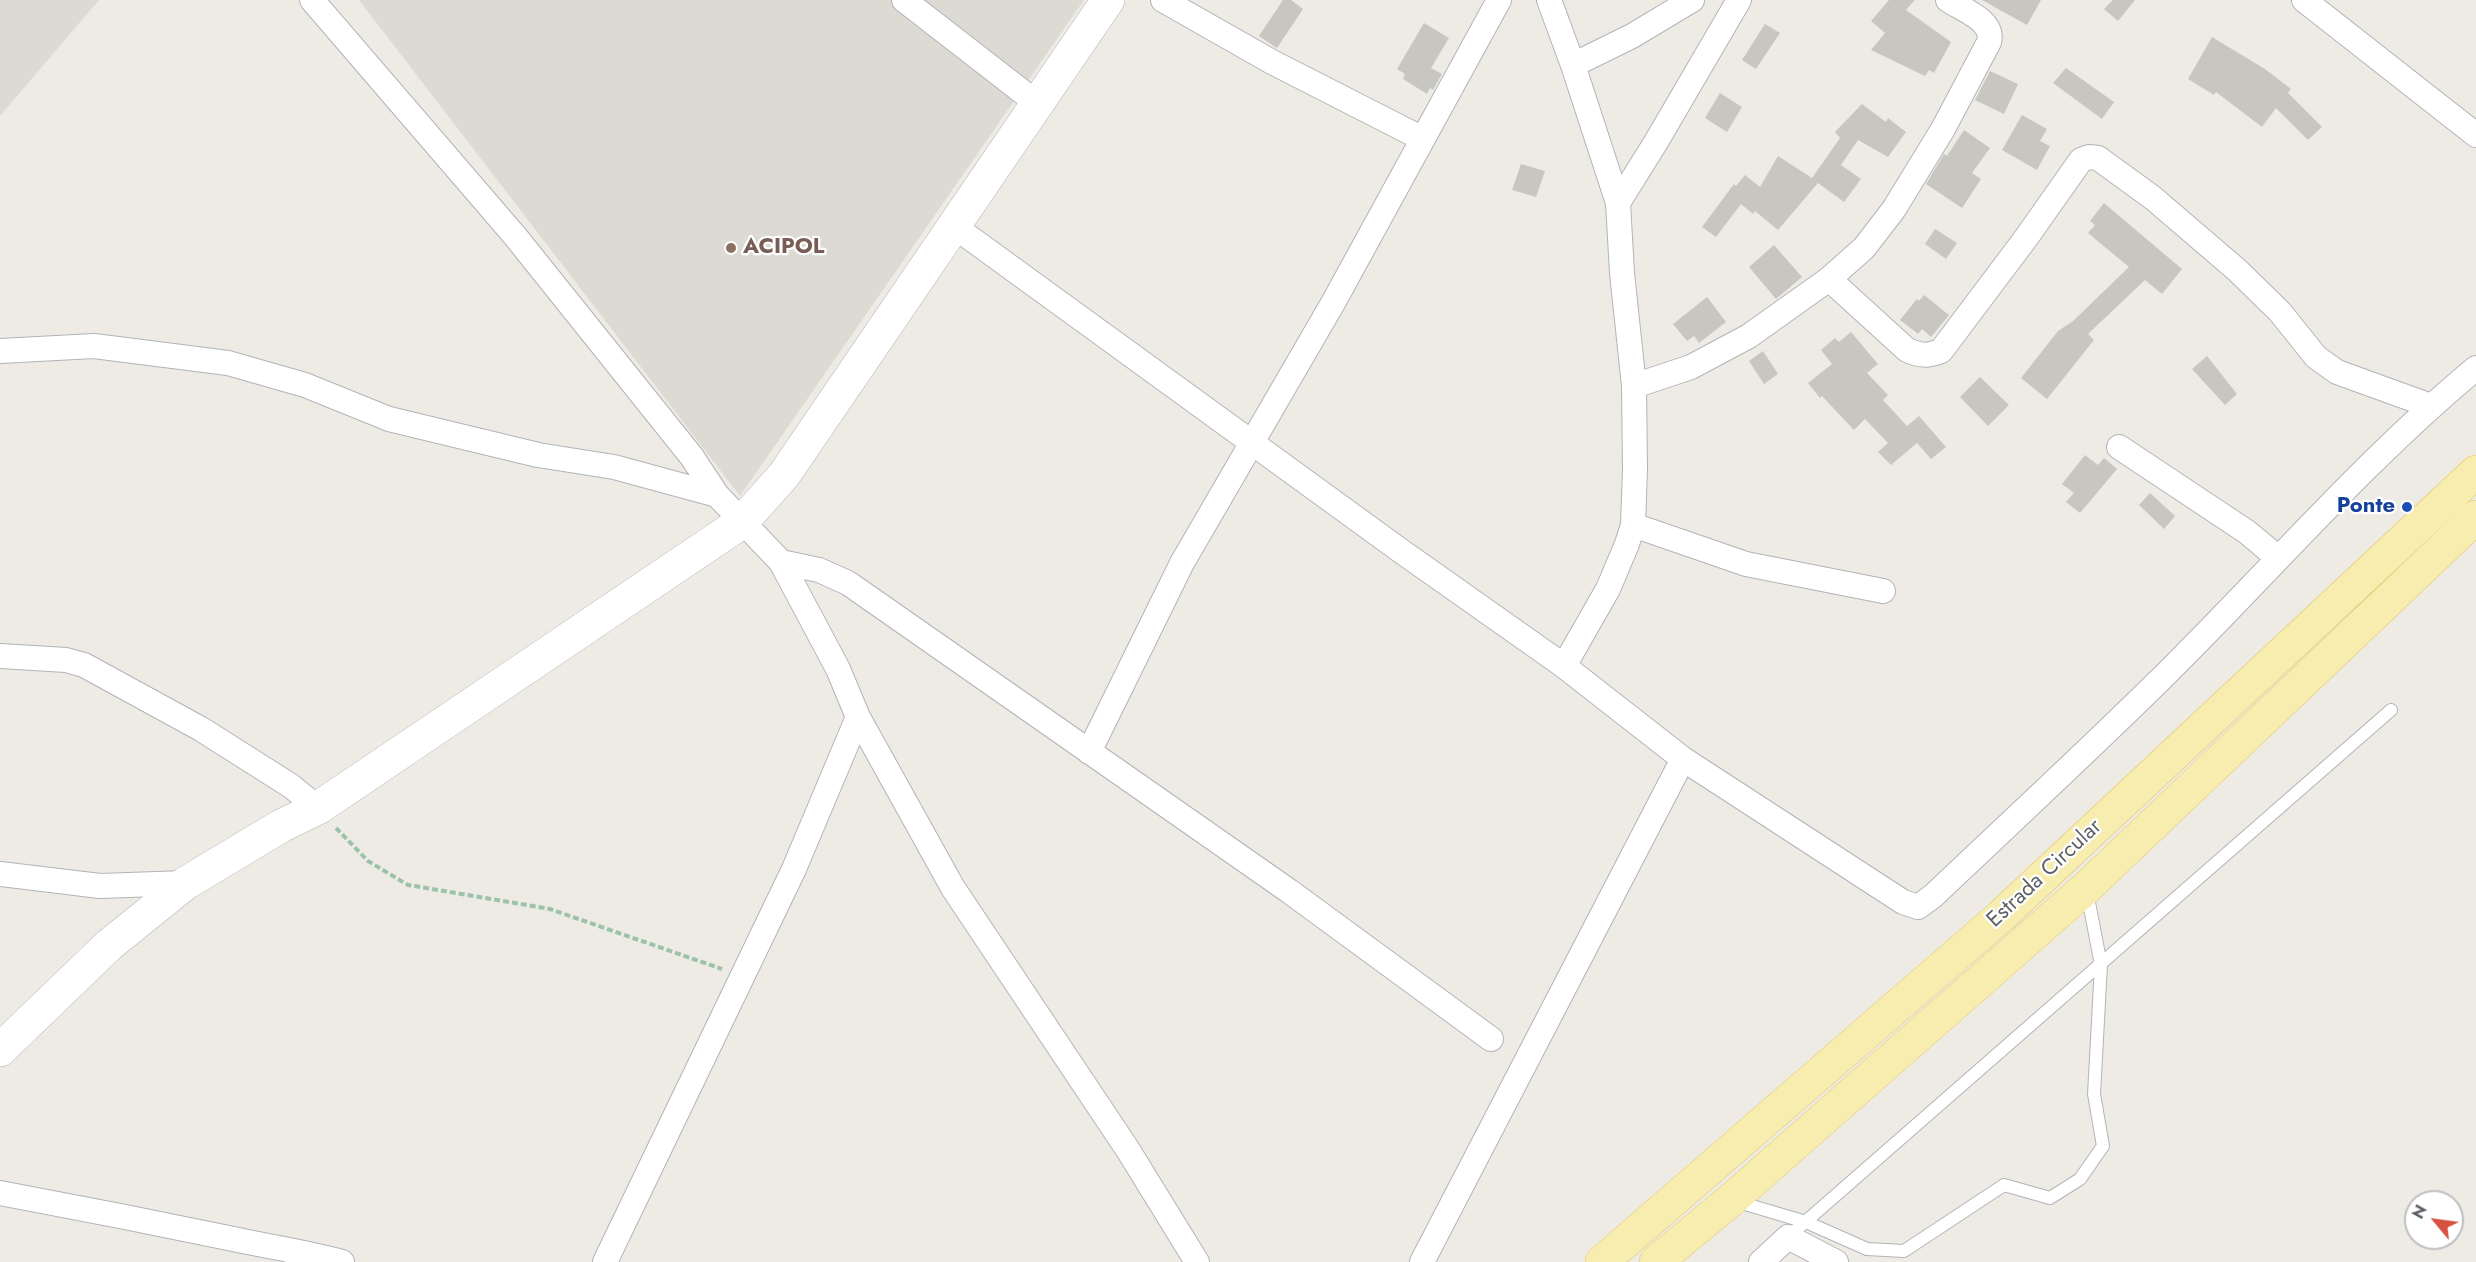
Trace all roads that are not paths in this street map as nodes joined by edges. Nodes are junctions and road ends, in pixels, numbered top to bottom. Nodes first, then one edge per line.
1 (312, 0) edge
2 (903, 0) edge
3 (1108, 0) edge
4 (1163, 0) edge
5 (1499, 0) edge
6 (1549, 0) edge
7 (1692, 0) edge
8 (1739, 0) edge
9 (1948, 0) edge
10 (2304, 0) edge
11 (1574, 65) junction
12 (1038, 104) junction
13 (2476, 135) edge
14 (1421, 138) junction
15 (1618, 203) junction
16 (955, 227) junction
17 (1828, 279) junction
18 (0, 351) edge
19 (2476, 368) edge
20 (1634, 386) junction
21 (2431, 406) junction
22 (1252, 442) junction
23 (2119, 447) dead end
24 (2476, 472) edge
25 (717, 495) junction
26 (2476, 517) edge
27 (742, 522) junction
28 (1633, 525) junction
29 (2278, 558) junction
30 (781, 562) junction
31 (1883, 591) dead end
32 (0, 656) edge
33 (1564, 666) junction
34 (2391, 710) dead end
35 (858, 717) junction
36 (1089, 752) junction
37 (1683, 759) junction
38 (318, 808) junction
39 (0, 874) edge
40 (186, 883) junction
41 (2086, 888) junction
42 (2101, 965) junction
43 (1491, 1039) dead end
44 (0, 1050) edge
45 (0, 1193) edge
46 (1731, 1200) junction
47 (1806, 1222) junction
48 (1788, 1238) junction
49 (342, 1262) edge
50 (605, 1262) edge
51 (1197, 1262) edge
52 (1422, 1262) edge
53 (1602, 1262) edge
54 (1656, 1262) edge
55 (1761, 1262) edge
56 (1836, 1262) edge

1 - 25 street
2 - 12 street
3 - 12 street
4 - 14 street
5 - 14 street
6 - 11 street
7 - 11 street
8 - 15 street
9 - 17 street
10 - 13 street
11 - 15 street
12 - 16 street
14 - 22 street
15 - 20 street
16 - 22 street
16 - 27 street
17 - 20 street
17 - 21 street
18 - 25 street
19 - 21 street
20 - 28 street
21 - 29 street
22 - 33 street
22 - 36 street
23 - 29 street
24 - 53 main road, Estrada Circular
25 - 27 street
26 - 41 main road, Estrada Circular
27 - 30 street
27 - 38 street
28 - 31 street
28 - 33 street
29 - 37 street
30 - 35 street
30 - 36 street
32 - 38 street
33 - 37 street
34 - 42 lane
35 - 50 street
35 - 51 street
36 - 43 street
37 - 52 street
38 - 40 street
39 - 40 street
40 - 44 street
41 - 42 lane
41 - 46 main road, Estrada Circular
42 - 47 lane
42 - 47 lane
45 - 49 street
46 - 47 lane
46 - 54 main road, Estrada Circular
47 - 48 lane
48 - 55 street
48 - 56 street

